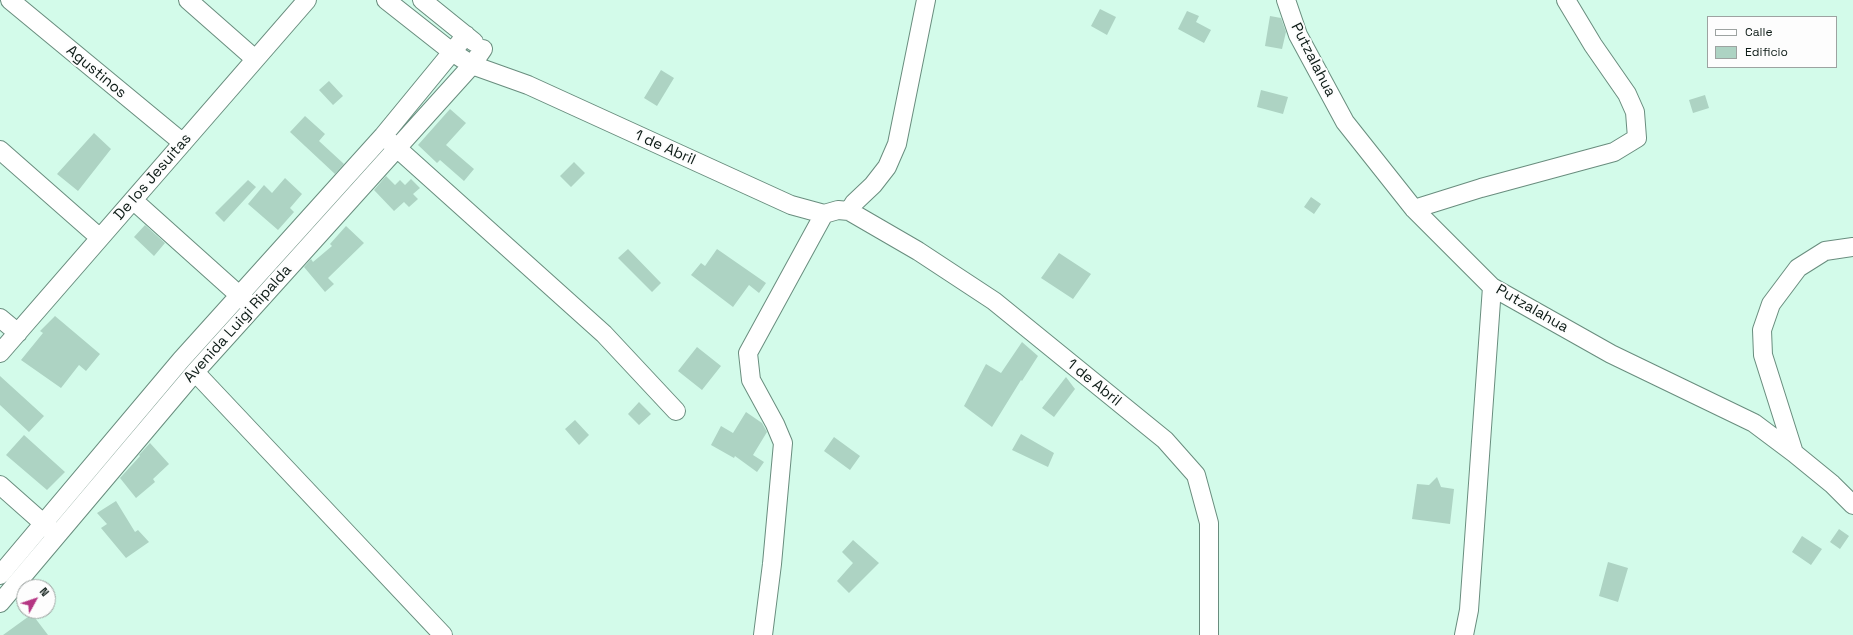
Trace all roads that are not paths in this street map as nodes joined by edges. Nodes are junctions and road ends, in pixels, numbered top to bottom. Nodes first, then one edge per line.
1 (10, 0) edge
2 (188, 0) edge
3 (307, 0) edge
4 (386, 0) edge
5 (422, 0) edge
6 (926, 0) edge
7 (1286, 0) edge
8 (1566, 0) edge
9 (466, 35) junction
10 (483, 49) junction
11 (452, 52) junction
12 (256, 59) junction
13 (472, 65) junction
14 (507, 78) junction
15 (390, 142) junction
16 (183, 143) junction
17 (0, 150) edge
18 (133, 200) junction
19 (1414, 209) junction
20 (849, 212) junction
21 (824, 214) junction
22 (100, 238) junction
23 (1853, 247) edge
24 (1492, 287) junction
25 (240, 295) junction
26 (253, 307) junction
27 (0, 318) edge
28 (18, 333) junction
29 (0, 354) edge
30 (195, 372) junction
31 (676, 411) dead end
32 (1794, 453) junction
33 (0, 485) edge
34 (1853, 505) edge
35 (43, 524) junction
36 (57, 535) junction
37 (0, 575) edge
38 (0, 604) edge
39 (443, 635) edge
40 (763, 635) edge
41 (1209, 635) edge
42 (1464, 635) edge

1 - 16 street, Agustinos
2 - 12 street
3 - 12 street, De los Jesuitas
4 - 11 street, 1 de Abril
5 - 9 street
6 - 20 street
7 - 19 street, Putzalahua
8 - 19 street
9 - 10 street
9 - 11 street, Avenida Luigi Ripalda
10 - 13 street, Avenida Luigi Ripalda
10 - 14 street
11 - 13 street, 1 de Abril
11 - 15 street, Avenida Luigi Ripalda
12 - 16 street, De los Jesuitas
13 - 14 street, 1 de Abril
13 - 15 street, Avenida Luigi Ripalda
14 - 21 street, 1 de Abril
15 - 25 street, Avenida Luigi Ripalda
15 - 26 street, Avenida Luigi Ripalda
15 - 31 street
16 - 18 street, De los Jesuitas
17 - 22 street
18 - 22 street, De los Jesuitas
18 - 25 street
19 - 24 street, Putzalahua
20 - 21 street
20 - 41 street, 1 de Abril
21 - 40 street
22 - 28 street, De los Jesuitas
23 - 32 street
24 - 32 street, Putzalahua
24 - 42 street
25 - 26 street
25 - 35 street, Avenida Luigi Ripalda
26 - 30 street, Avenida Luigi Ripalda
27 - 28 street
28 - 29 street, De los Jesuitas
30 - 36 street, Avenida Luigi Ripalda
30 - 39 street
32 - 34 street, Putzalahua
33 - 35 street
35 - 36 street
35 - 37 street, Avenida Luigi Ripalda
36 - 38 street, Avenida Luigi Ripalda

